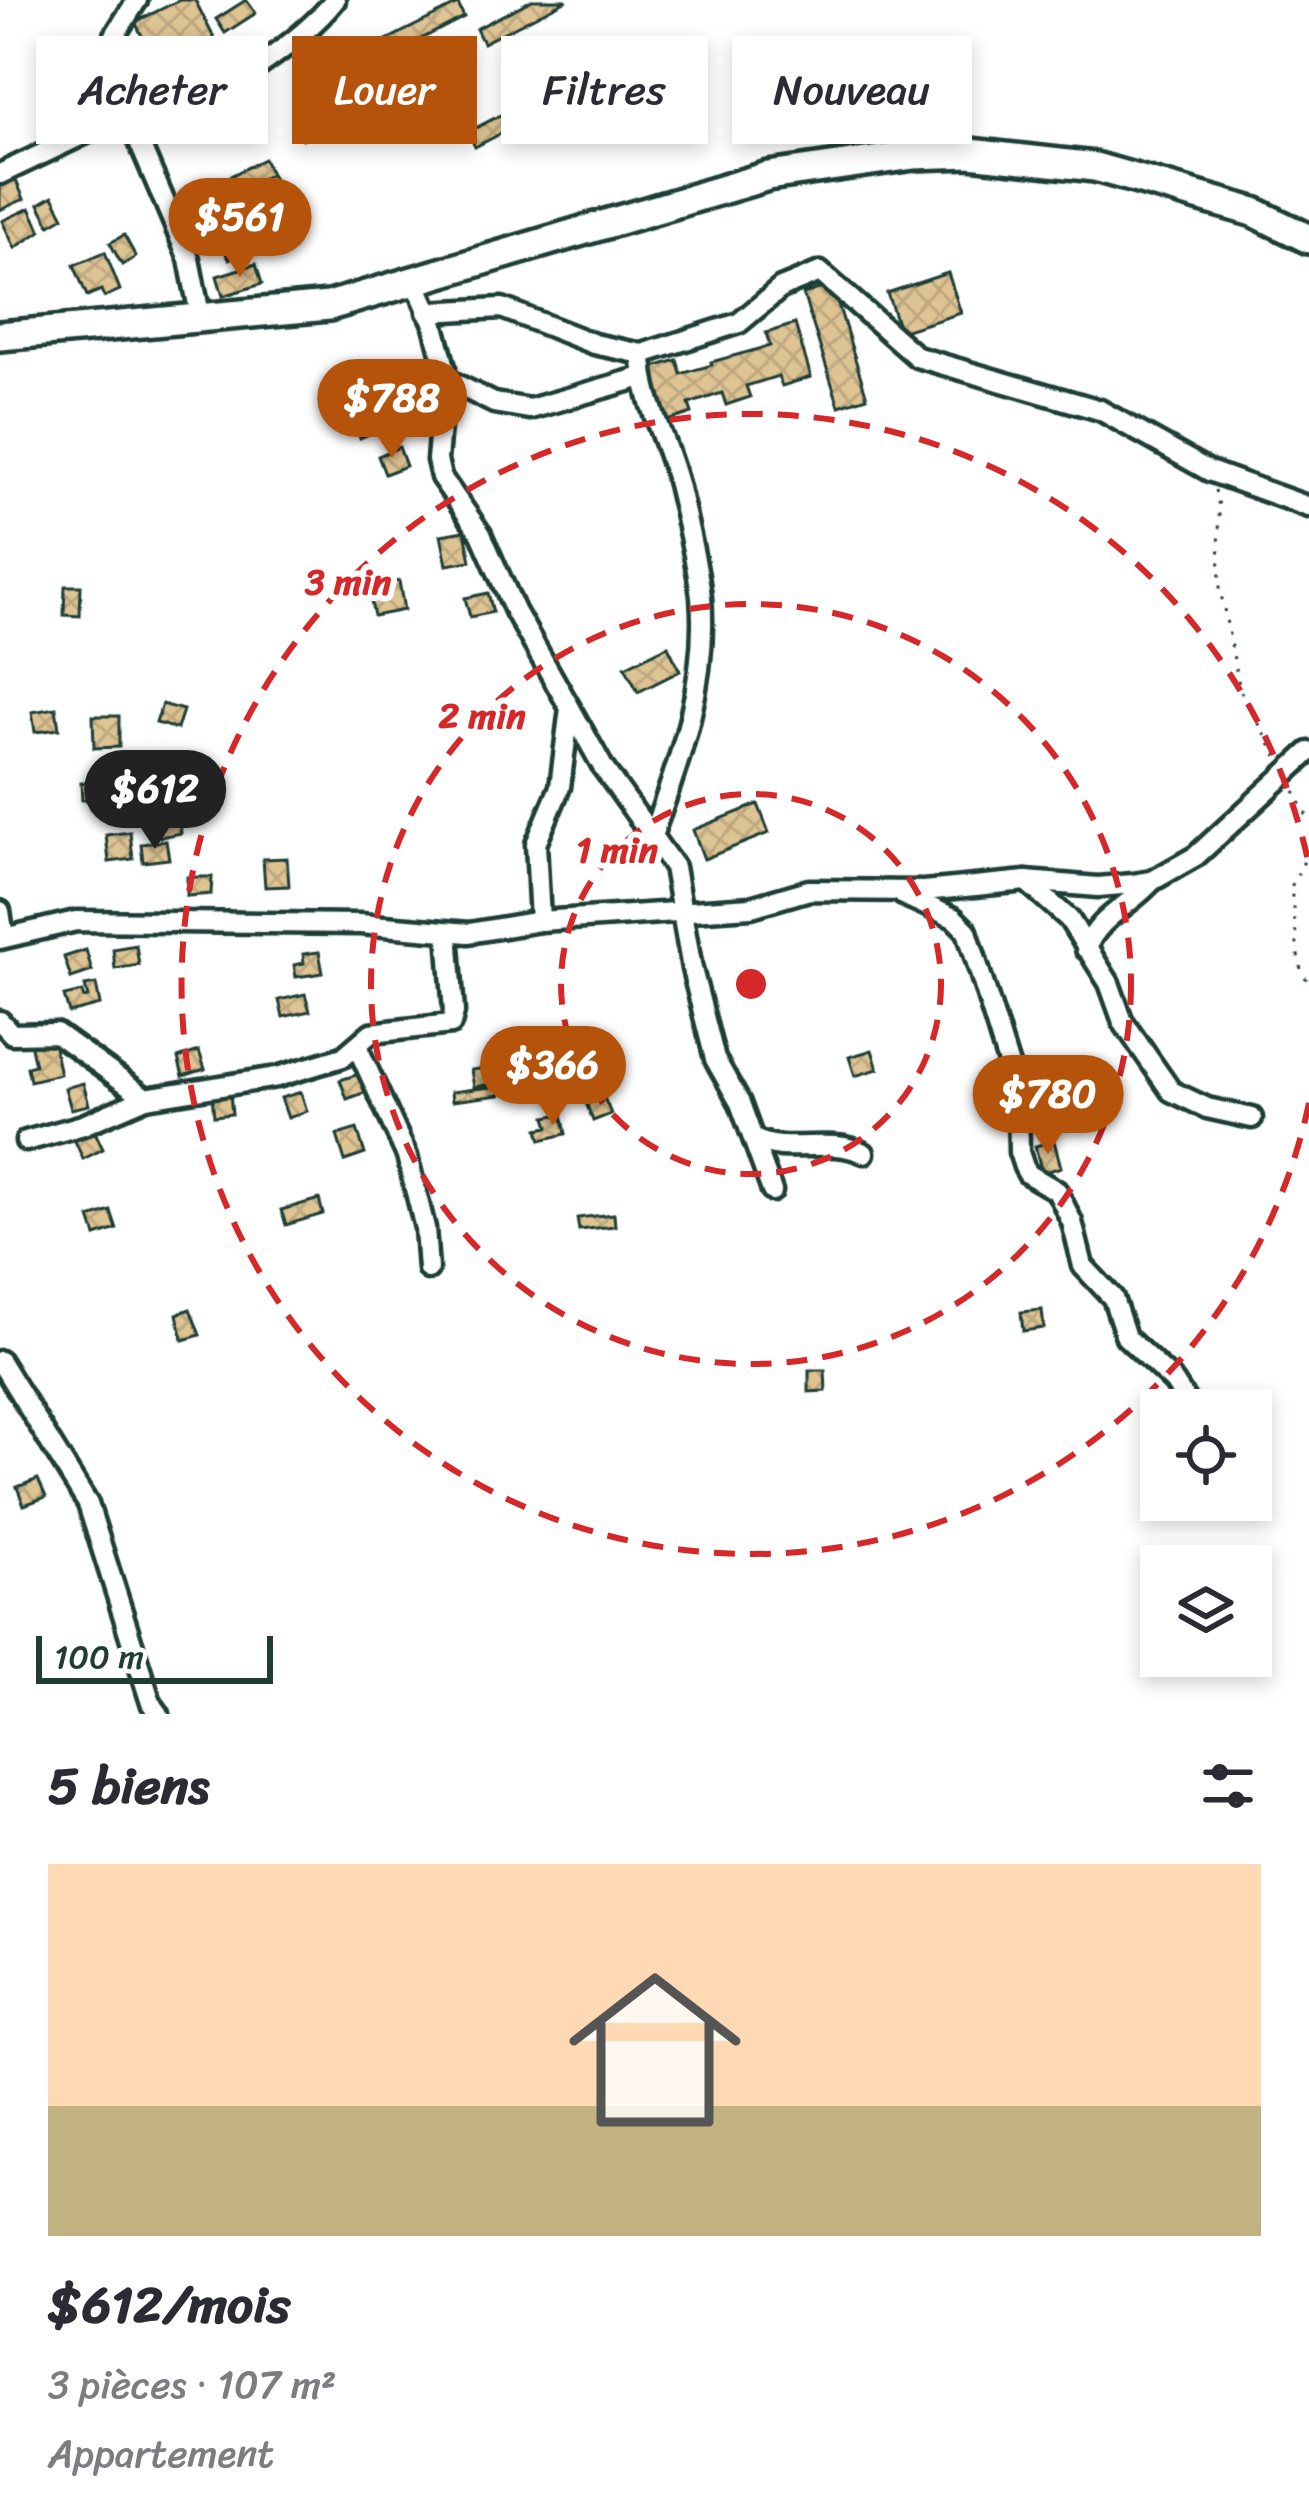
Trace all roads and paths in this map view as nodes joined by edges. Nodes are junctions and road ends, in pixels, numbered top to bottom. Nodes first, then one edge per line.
1 (137, 0) edge
2 (335, 0) edge
3 (115, 36) edge
4 (268, 58) edge
5 (65, 144) edge
6 (146, 144) edge
7 (0, 174) edge
8 (1309, 239) edge
9 (415, 281) junction
10 (427, 312) junction
11 (200, 315) junction
12 (0, 336) edge
13 (642, 354) junction
14 (642, 376) junction
15 (446, 379) junction
16 (1209, 471) junction
17 (1309, 506) edge
18 (570, 708) junction
19 (1309, 752) edge
20 (1287, 775) junction
21 (1309, 820) edge
22 (653, 833) junction
23 (1309, 850) edge
24 (1026, 881) junction
25 (1152, 881) junction
26 (894, 890) junction
27 (0, 911) edge
28 (681, 914) junction
29 (541, 921) junction
30 (448, 933) junction
31 (2, 938) edge
32 (1086, 949) junction
33 (1309, 985) edge
34 (5, 1033) edge
35 (357, 1046) junction
36 (146, 1098) junction
37 (1252, 1118) dead end
38 (754, 1139) junction
39 (26, 1141) dead end
40 (864, 1153) dead end
41 (772, 1191) dead end
42 (428, 1269) dead end
43 (0, 1361) edge
44 (1178, 1389) edge
45 (159, 1714) edge

1 - 3 street
2 - 4 street
5 - 7 street
6 - 11 street
8 - 9 main road
9 - 10 street
9 - 11 main road
10 - 13 street
10 - 15 street
11 - 12 main road
13 - 14 street
13 - 16 street
14 - 15 street
14 - 22 street
15 - 18 street
16 - 17 street
16 - 20 path
18 - 22 street
18 - 29 street
19 - 20 street
20 - 21 path
20 - 25 street
22 - 28 street
23 - 33 path
24 - 25 street
24 - 26 street
24 - 32 street
25 - 32 street
26 - 28 street
26 - 44 street
27 - 31 street
28 - 29 street
28 - 38 street
29 - 30 street
30 - 31 street
30 - 35 street
32 - 37 street
34 - 36 street
35 - 36 street
35 - 42 street
36 - 39 street
38 - 40 street
38 - 41 street
43 - 45 street

